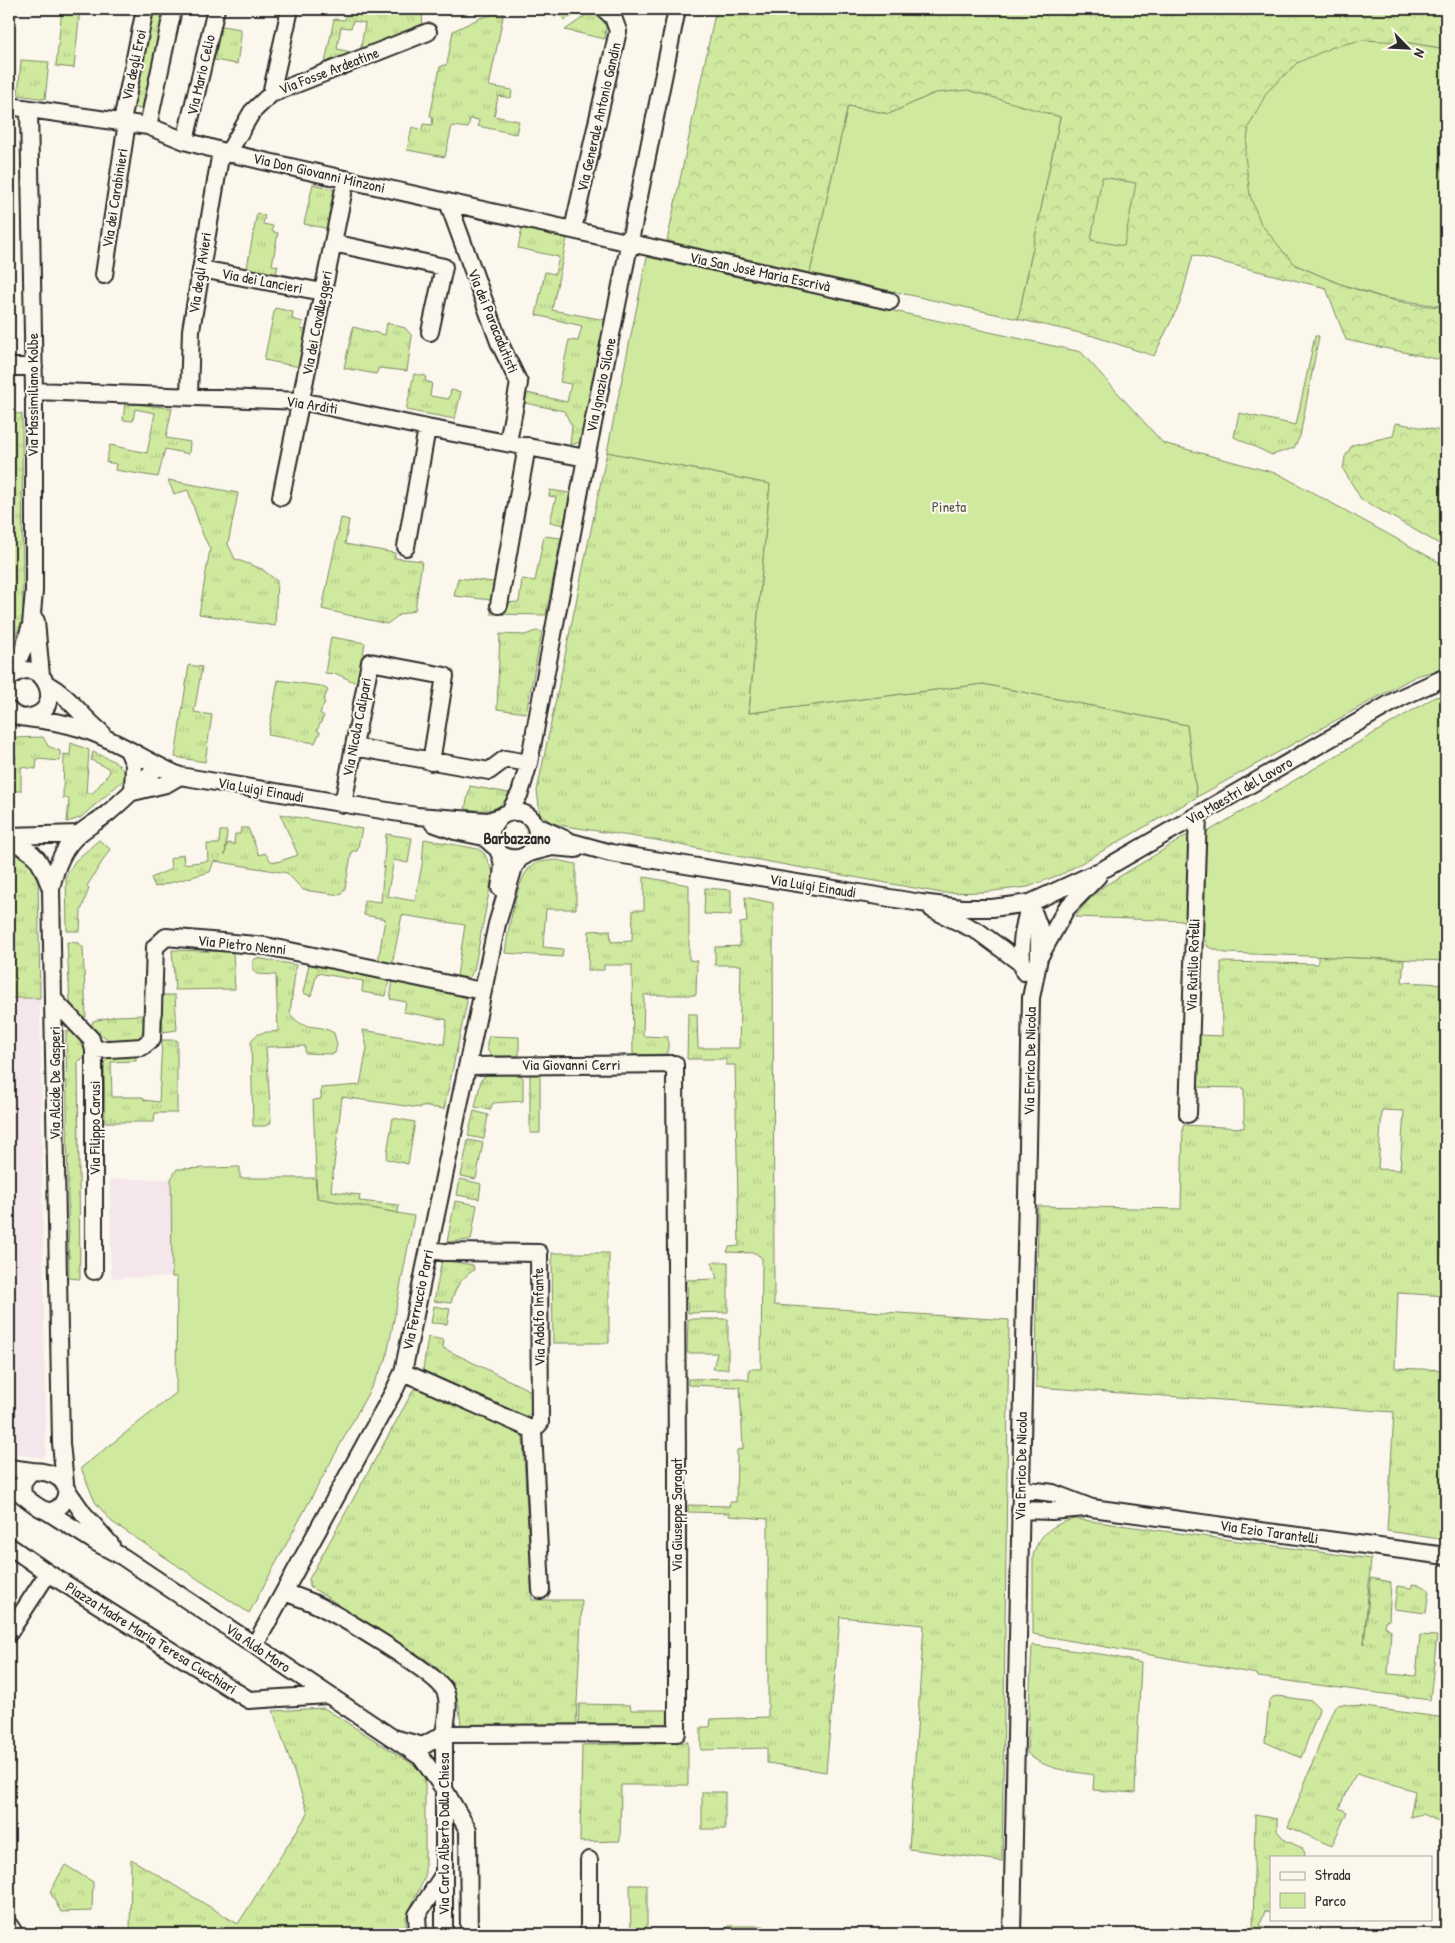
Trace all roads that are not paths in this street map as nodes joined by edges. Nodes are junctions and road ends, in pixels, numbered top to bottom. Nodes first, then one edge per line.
1 (145, 9) edge
2 (173, 9) edge
3 (216, 9) edge
4 (290, 9) edge
5 (604, 9) edge
6 (677, 9) edge
7 (428, 32) dead end
8 (270, 94) junction
9 (9, 106) edge
10 (29, 109) junction
11 (124, 121) junction
12 (148, 126) junction
13 (185, 141) junction
14 (225, 152) junction
15 (346, 179) junction
16 (448, 202) junction
17 (573, 230) junction
18 (631, 242) junction
19 (333, 244) junction
20 (200, 269) junction
21 (104, 275) dead end
22 (323, 292) junction
23 (890, 301) dead end
24 (430, 332) dead end
25 (9, 367) edge
26 (34, 367) junction
27 (34, 391) junction
28 (189, 396) junction
29 (301, 400) junction
30 (427, 428) junction
31 (508, 442) junction
32 (527, 446) junction
33 (586, 458) junction
34 (282, 496) dead end
35 (406, 547) dead end
36 (34, 596) junction
37 (499, 605) dead end
38 (10, 677) edge
39 (1446, 677) edge
40 (44, 680) junction
41 (16, 716) edge
42 (112, 741) junction
43 (354, 747) junction
44 (128, 750) junction
45 (431, 762) junction
46 (529, 762) junction
47 (158, 766) junction
48 (180, 776) junction
49 (133, 792) junction
50 (343, 804) junction
51 (504, 815) junction
52 (1198, 815) junction
53 (417, 816) junction
54 (532, 821) junction
55 (79, 834) junction
56 (9, 836) edge
57 (9, 840) edge
58 (597, 849) junction
59 (497, 850) junction
60 (524, 856) junction
61 (1106, 868) junction
62 (51, 889) junction
63 (1030, 903) junction
64 (921, 904) junction
65 (497, 924) junction
66 (1039, 958) junction
67 (1022, 964) junction
68 (482, 991) junction
69 (1031, 998) junction
70 (54, 1000) junction
71 (94, 1050) junction
72 (675, 1064) joint
73 (468, 1066) junction
74 (1188, 1114) dead end
75 (428, 1250) junction
76 (94, 1271) dead end
77 (403, 1372) junction
78 (533, 1430) junction
79 (60, 1443) junction
80 (9, 1468) edge
81 (38, 1472) junction
82 (66, 1486) junction
83 (1020, 1489) junction
84 (16, 1490) edge
85 (1092, 1508) junction
86 (44, 1510) junction
87 (1020, 1510) junction
88 (9, 1546) edge
89 (1446, 1556) edge
90 (123, 1557) junction
91 (48, 1572) junction
92 (541, 1590) dead end
93 (285, 1592) junction
94 (9, 1633) edge
95 (255, 1645) junction
96 (327, 1695) junction
97 (444, 1734) junction
98 (393, 1738) junction
99 (444, 1789) junction
100 (589, 1860) dead end
101 (444, 1874) junction
102 (9, 1925) edge
103 (15, 1934) edge
104 (418, 1934) edge
105 (444, 1934) edge
106 (469, 1934) edge
107 (589, 1934) edge
108 (1012, 1934) edge

1 - 11 street, Via degli Eroi
2 - 12 street
3 - 13 street, Via Mario Celio
4 - 8 street
5 - 17 street, Via Generale Antonio Gandin
6 - 18 street, Via Ignazio Silone
7 - 8 street, Via Fosse Ardeatine
8 - 14 street, Via Fosse Ardeatine
9 - 10 street, Via Don Giovanni Minzoni
10 - 11 street, Via Don Giovanni Minzoni
10 - 26 street, Via Massimiliano Kolbe
11 - 12 street, Via Don Giovanni Minzoni
11 - 21 street, Via dei Carabinieri
12 - 13 street, Via Don Giovanni Minzoni
13 - 14 street, Via Don Giovanni Minzoni
14 - 15 street, Via Don Giovanni Minzoni
14 - 20 street, Via degli Avieri
15 - 16 street, Via Don Giovanni Minzoni
15 - 19 street, Via dei Cavalleggeri
16 - 17 street, Via Don Giovanni Minzoni
16 - 31 street, Via dei Paracadutisti
17 - 18 street, Via Don Giovanni Minzoni
18 - 23 street, Via San Josè Maria Escrivà
18 - 33 street, Via Ignazio Silone
19 - 22 street, Via dei Cavalleggeri
19 - 24 street
20 - 22 street, Via dei Lancieri
20 - 28 street, Via degli Avieri
22 - 29 street, Via dei Cavalleggeri
25 - 26 street
26 - 27 street, Via Massimiliano Kolbe
27 - 28 street, Via Arditi
27 - 36 street, Via Massimiliano Kolbe
28 - 29 street, Via Arditi
29 - 30 street, Via Arditi
29 - 34 street, Via dei Cavalleggeri
30 - 31 street, Via Arditi
30 - 35 street
31 - 32 street, Via Arditi
32 - 33 street, Via Arditi
32 - 37 street
33 - 46 street, Via Ignazio Silone
36 - 38 street, Via Massimiliano Kolbe
36 - 40 street
38 - 40 street
39 - 52 street, Via Maestri del Lavoro
40 - 41 street
40 - 42 street, Via Luigi Einaudi
41 - 42 street, Via Luigi Einaudi
42 - 44 street, Via Luigi Einaudi
43 - 45 street
43 - 45 street, Via Nicola Calipari
43 - 50 street, Via Nicola Calipari
44 - 47 street, Via Luigi Einaudi
44 - 49 street
45 - 46 street
46 - 51 street, Via Ignazio Silone
46 - 54 street, Via Ignazio Silone
47 - 48 street, Via Luigi Einaudi
47 - 49 street, Via Alcide De Gasperi
48 - 49 street
48 - 50 street, Via Luigi Einaudi
49 - 55 street, Via Alcide De Gasperi
50 - 53 street, Via Luigi Einaudi
51 - 53 street, Via Luigi Einaudi
51 - 54 street
51 - 59 street
52 - 61 street, Via Maestri del Lavoro
52 - 74 street, Via Rutilio Rotelli
53 - 59 street, Via Luigi Einaudi
54 - 58 street, Via Luigi Einaudi
54 - 60 street
55 - 56 street
55 - 62 street, Via Alcide De Gasperi
57 - 62 street
58 - 60 street, Via Luigi Einaudi
58 - 64 street, Via Luigi Einaudi
59 - 60 street
59 - 65 street, Via Ferruccio Parri
60 - 65 street, Via Ferruccio Parri
61 - 63 street, Via Maestri del Lavoro
61 - 66 street
62 - 70 street, Via Alcide De Gasperi
63 - 64 street, Via Luigi Einaudi
63 - 66 street
63 - 67 street
64 - 67 street
65 - 68 street, Via Ferruccio Parri
66 - 69 street
67 - 69 street
68 - 71 street, Via Pietro Nenni
68 - 73 street, Via Ferruccio Parri
69 - 83 street, Via Enrico De Nicola
70 - 71 street
70 - 79 street, Via Alcide De Gasperi
71 - 76 street, Via Filippo Carusi
72 - 73 street, Via Giovanni Cerri
72 - 97 street, Via Giuseppe Saragat
73 - 75 street, Via Ferruccio Parri
75 - 77 street, Via Ferruccio Parri
75 - 78 street, Via Adolfo Infante
77 - 78 street
77 - 93 street, Via Ferruccio Parri
78 - 92 street, Via Adolfo Infante
79 - 81 street, Via Alcide De Gasperi
79 - 82 street, Via Alcide De Gasperi
80 - 81 street
81 - 82 street
81 - 84 street
82 - 86 street
82 - 90 street, Via Aldo Moro
83 - 85 street
83 - 87 street, Via Enrico De Nicola
84 - 86 street
85 - 87 street
85 - 89 street, Via Ezio Tarantelli
86 - 90 street, Via Aldo Moro
87 - 108 street, Via Enrico De Nicola
88 - 91 street, Piazza Madre Maria Teresa Cucchiari
90 - 95 street, Via Aldo Moro
91 - 94 street
91 - 96 street, Piazza Madre Maria Teresa Cucchiari
93 - 95 street, Via Ferruccio Parri
93 - 97 street
95 - 96 street, Via Aldo Moro
96 - 98 street, Via Aldo Moro
97 - 98 street, Via Aldo Moro
97 - 99 street, Via Carlo Alberto Dalla Chiesa
98 - 99 street, Via Aldo Moro
99 - 101 street, Via Carlo Alberto Dalla Chiesa
99 - 106 street, Via Aldo Moro
100 - 107 street
101 - 104 street
101 - 105 street, Via Carlo Alberto Dalla Chiesa
102 - 103 street

